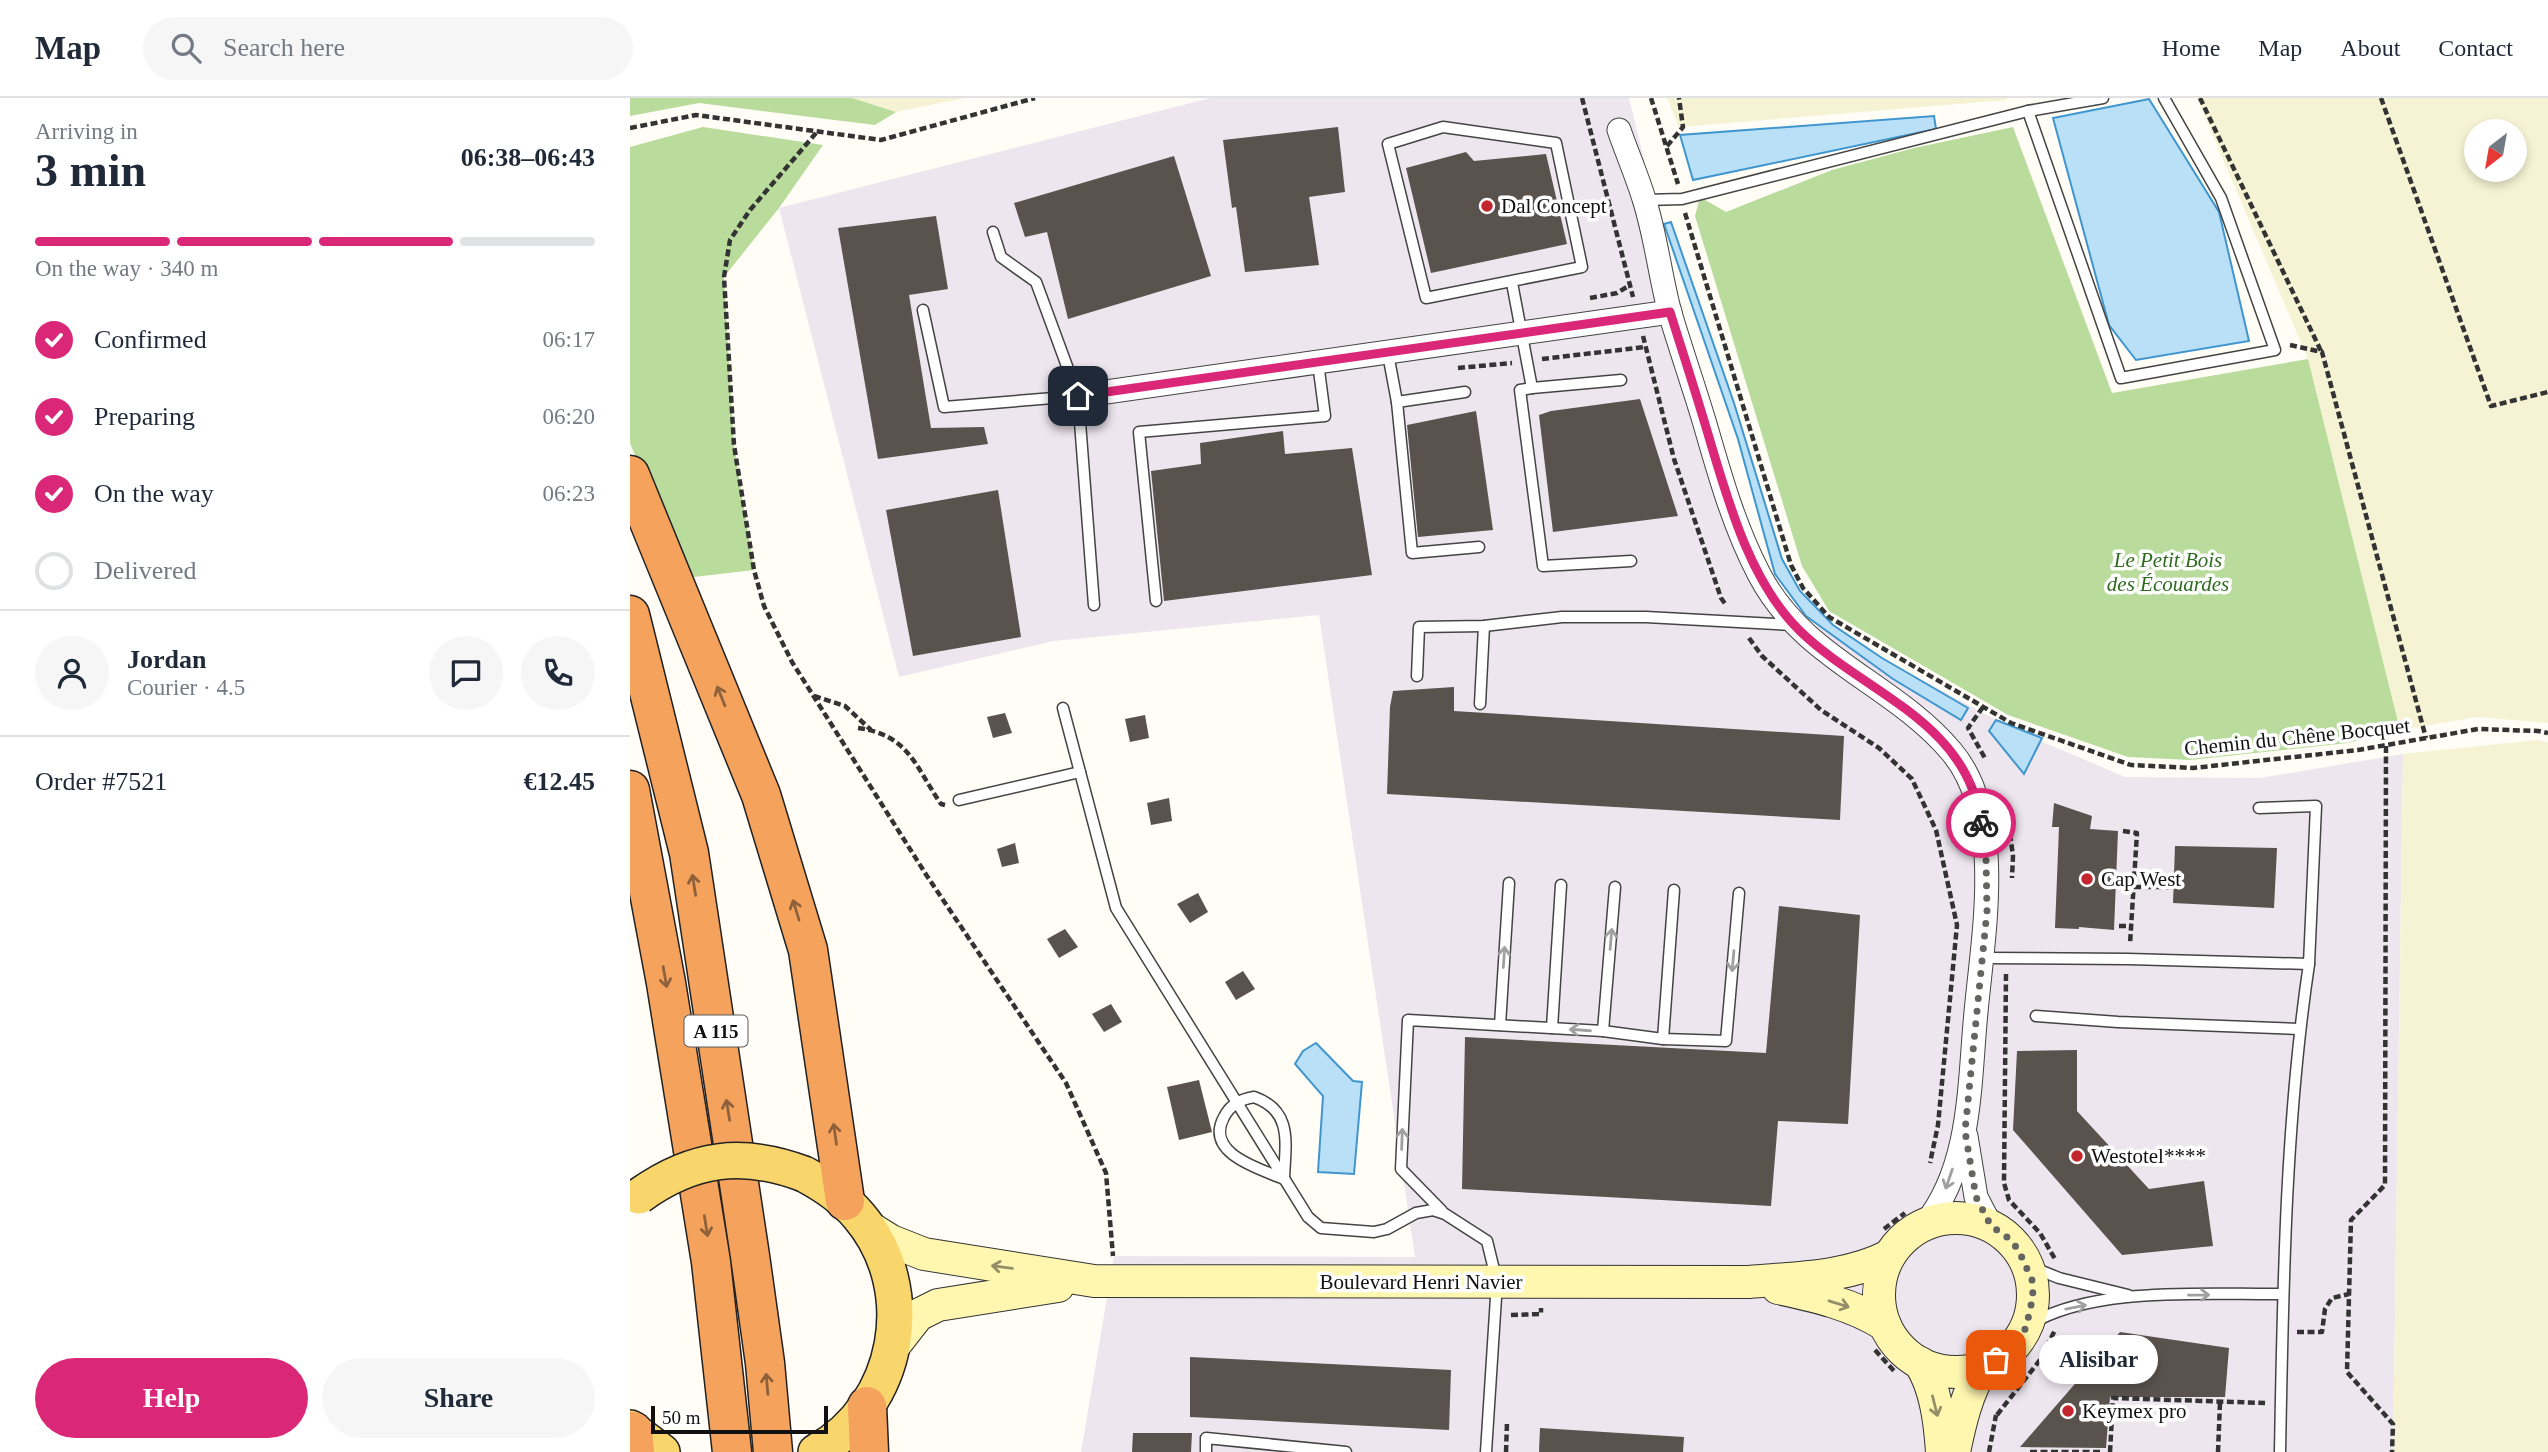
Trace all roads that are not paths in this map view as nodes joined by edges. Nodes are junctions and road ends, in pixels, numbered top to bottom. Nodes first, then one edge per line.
1 (2103, 98) edge
2 (2164, 98) edge
3 (2028, 111) junction
4 (1619, 130) dead end
5 (1645, 200) junction
6 (993, 232) dead end
7 (1512, 283) junction
8 (923, 310) dead end
9 (1670, 312) junction
10 (1523, 335) junction
11 (1388, 354) junction
12 (1318, 363) junction
13 (1621, 380) dead end
14 (1532, 388) junction
15 (1465, 392) dead end
16 (1078, 396) junction
17 (1397, 402) junction
18 (630, 475) edge
19 (1479, 547) dead end
20 (1631, 561) dead end
21 (1156, 601) dead end
22 (1094, 606) dead end
23 (630, 615) edge
24 (1485, 626) junction
25 (1796, 626) junction
26 (1417, 676) dead end
27 (1480, 704) dead end
28 (1063, 708) dead end
29 (1080, 772) junction
30 (630, 790) edge
31 (959, 800) road end
32 (2259, 808) dead end
33 (1509, 883) dead end
34 (1560, 885) dead end
35 (1615, 887) dead end
36 (1674, 890) dead end
37 (1739, 893) dead end
38 (1981, 958) junction
39 (2309, 964) junction
40 (2036, 1016) dead end
41 (1500, 1025) junction
42 (1552, 1028) junction
43 (2300, 1029) junction
44 (1603, 1031) junction
45 (1663, 1039) junction
46 (1237, 1103) junction
47 (1965, 1131) junction
48 (1284, 1179) junction
49 (635, 1200) edge
50 (856, 1214) junction
51 (1445, 1214) junction
52 (1919, 1215) junction
53 (1991, 1226) junction
54 (1886, 1243) junction
55 (2027, 1265) junction
56 (1105, 1281) junction
57 (1497, 1282) junction
58 (1749, 1282) junction
59 (2283, 1294) junction
60 (2131, 1296) junction
61 (2026, 1328) junction
62 (1876, 1332) junction
63 (893, 1347) junction
64 (1983, 1367) junction
65 (1909, 1369) junction
66 (867, 1406) joint
67 (841, 1447) edge
68 (732, 1452) edge
69 (773, 1452) edge
70 (1206, 1452) edge
71 (1346, 1452) edge
72 (1486, 1452) edge
73 (1942, 1452) edge
74 (1954, 1452) edge
75 (2280, 1452) edge

1 - 3 lane
2 - 3 lane
3 - 5 lane
4 - 5 street
5 - 9 street
6 - 16 lane
7 - 7 lane
7 - 10 lane
8 - 16 lane
9 - 10 street
9 - 25 street
10 - 11 street
10 - 14 lane
11 - 12 street
11 - 17 lane
12 - 16 street
12 - 21 lane
13 - 14 lane
14 - 20 lane
15 - 17 lane
16 - 22 lane
17 - 19 lane
50 -> 18 highway
69 -> 23 highway, A 115
24 - 25 lane
24 - 26 lane
24 - 27 lane
25 - 38 street
28 - 29 lane
29 - 31 lane
29 - 46 lane
30 -> 68 highway, A 115
32 - 39 lane
41 -> 33 lane
34 - 42 lane
44 -> 35 lane
36 - 45 lane
37 -> 45 lane
38 - 39 lane
38 - 47 street
39 - 43 lane
40 - 43 lane
41 - 42 lane
51 -> 41 lane
44 -> 42 lane
43 - 59 lane
44 - 45 lane
46 - 48 lane
46 - 48 lane
46 - 48 lane
47 -> 52 street
47 - 53 street
48 - 51 lane
49 - 50 main road, bridge
56 -> 50 main road, Boulevard Henri Navier
50 - 63 main road
51 - 57 lane
52 - 53 main road
52 - 54 main road
53 - 55 main road
54 - 58 main road, Boulevard Henri Navier
54 - 62 main road
55 - 60 lane
55 - 61 main road
56 - 57 main road, Boulevard Henri Navier
56 - 63 main road, Boulevard Henri Navier
57 - 58 main road, Boulevard Henri Navier
57 - 72 lane
58 -> 62 main road, Boulevard Henri Navier
60 -> 59 lane
59 - 75 lane
61 -> 60 lane
61 - 64 main road
62 - 65 main road
63 - 66 main road
64 - 65 main road
64 - 74 main road
65 -> 73 main road
66 - 67 highway
70 - 71 lane

